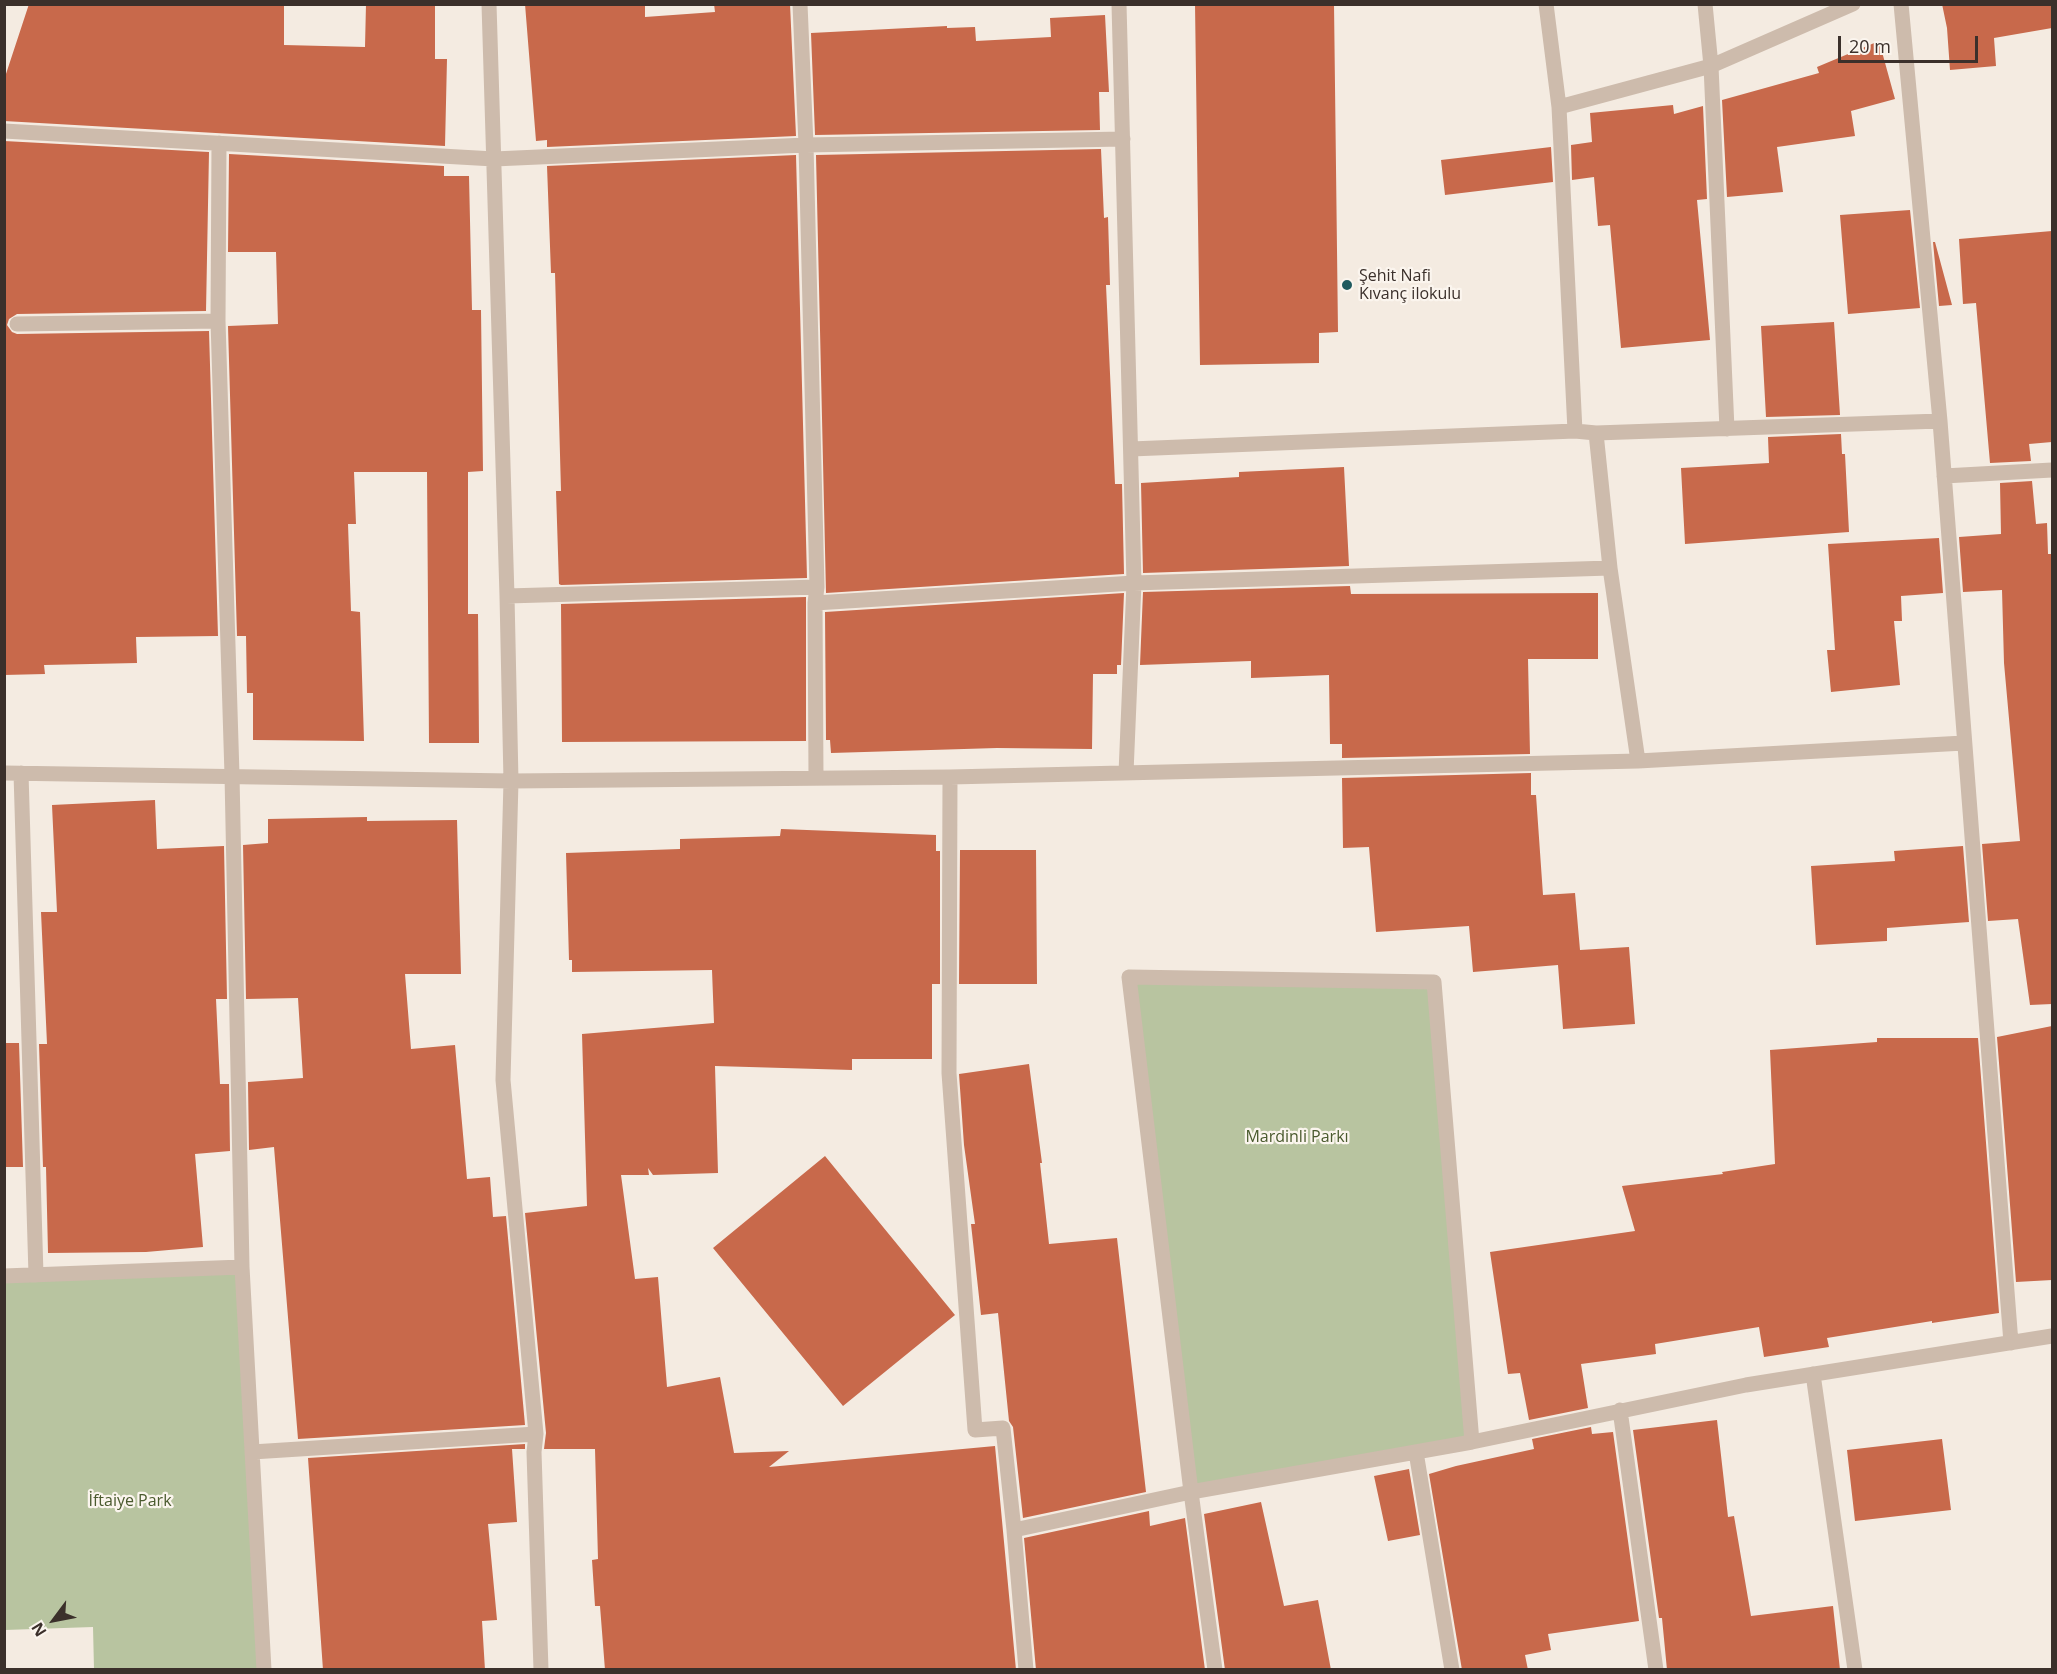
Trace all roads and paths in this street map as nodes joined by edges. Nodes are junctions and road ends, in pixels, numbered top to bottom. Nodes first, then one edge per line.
1 (489, 4) edge
2 (800, 4) edge
3 (1119, 4) edge
4 (1546, 4) edge
5 (1705, 4) edge
6 (1853, 4) edge
7 (1901, 4) edge
8 (1711, 66) junction
9 (1559, 107) junction
10 (4, 132) edge
11 (1123, 139) junction
12 (219, 143) junction
13 (806, 145) junction
14 (494, 159) junction
15 (218, 321) junction
16 (17, 324) dead end
17 (1940, 421) junction
18 (1727, 429) junction
19 (1575, 431) junction
20 (1596, 433) junction
21 (1131, 449) junction
22 (2052, 470) edge
23 (1944, 476) junction
24 (1610, 568) junction
25 (1134, 583) junction
26 (817, 587) junction
27 (507, 596) junction
28 (815, 603) junction
29 (1964, 743) junction
30 (1638, 761) junction
31 (4, 772) edge
32 (21, 773) junction
33 (1126, 773) junction
34 (232, 775) junction
35 (950, 777) junction
36 (816, 778) junction
37 (511, 781) junction
38 (242, 1267) junction
39 (36, 1275) junction
40 (4, 1276) edge
41 (2052, 1336) edge
42 (2011, 1343) junction
43 (1813, 1374) junction
44 (1620, 1410) junction
45 (536, 1434) junction
46 (1472, 1442) junction
47 (252, 1452) junction
48 (1416, 1452) junction
49 (1191, 1492) junction
50 (1014, 1530) junction
51 (264, 1670) edge
52 (541, 1670) edge
53 (1026, 1670) edge
54 (1215, 1670) edge
55 (1452, 1670) edge
56 (1656, 1670) edge
57 (1855, 1670) edge

1 - 14 street
2 - 13 street
3 - 11 street
4 - 9 street
5 - 8 street
6 - 8 street
7 - 17 street
8 - 9 street
8 - 18 street
9 - 19 street
10 - 12 street
11 - 13 street
11 - 21 street
12 - 14 street
12 - 15 street
13 - 14 street
13 - 26 street
14 - 27 street
15 - 16 street
15 - 34 street
17 - 18 street
17 - 23 street
18 - 20 street
19 - 20 street
19 - 21 street
20 - 24 street
21 - 25 street
22 - 23 street
23 - 29 street
24 - 25 street
24 - 30 street
25 - 28 street
25 - 33 street
26 - 27 street
26 - 28 street
27 - 37 street
28 - 36 street
29 - 30 street
29 - 42 street
30 - 33 street
31 - 32 street
32 - 34 street
32 - 39 street
33 - 35 street
34 - 37 street
34 - 38 street
35 - 36 street
35 - 50 street
36 - 37 street
37 - 45 street
38 - 39 street
38 - 47 street
39 - 40 street
41 - 42 street
42 - 43 street
43 - 44 street
43 - 57 street
44 - 46 street
44 - 56 street
45 - 47 street
45 - 52 street
46 - 48 street
46 - 49 street
47 - 51 street
48 - 49 street
48 - 55 street
49 - 50 street
49 - 54 street
50 - 53 street

